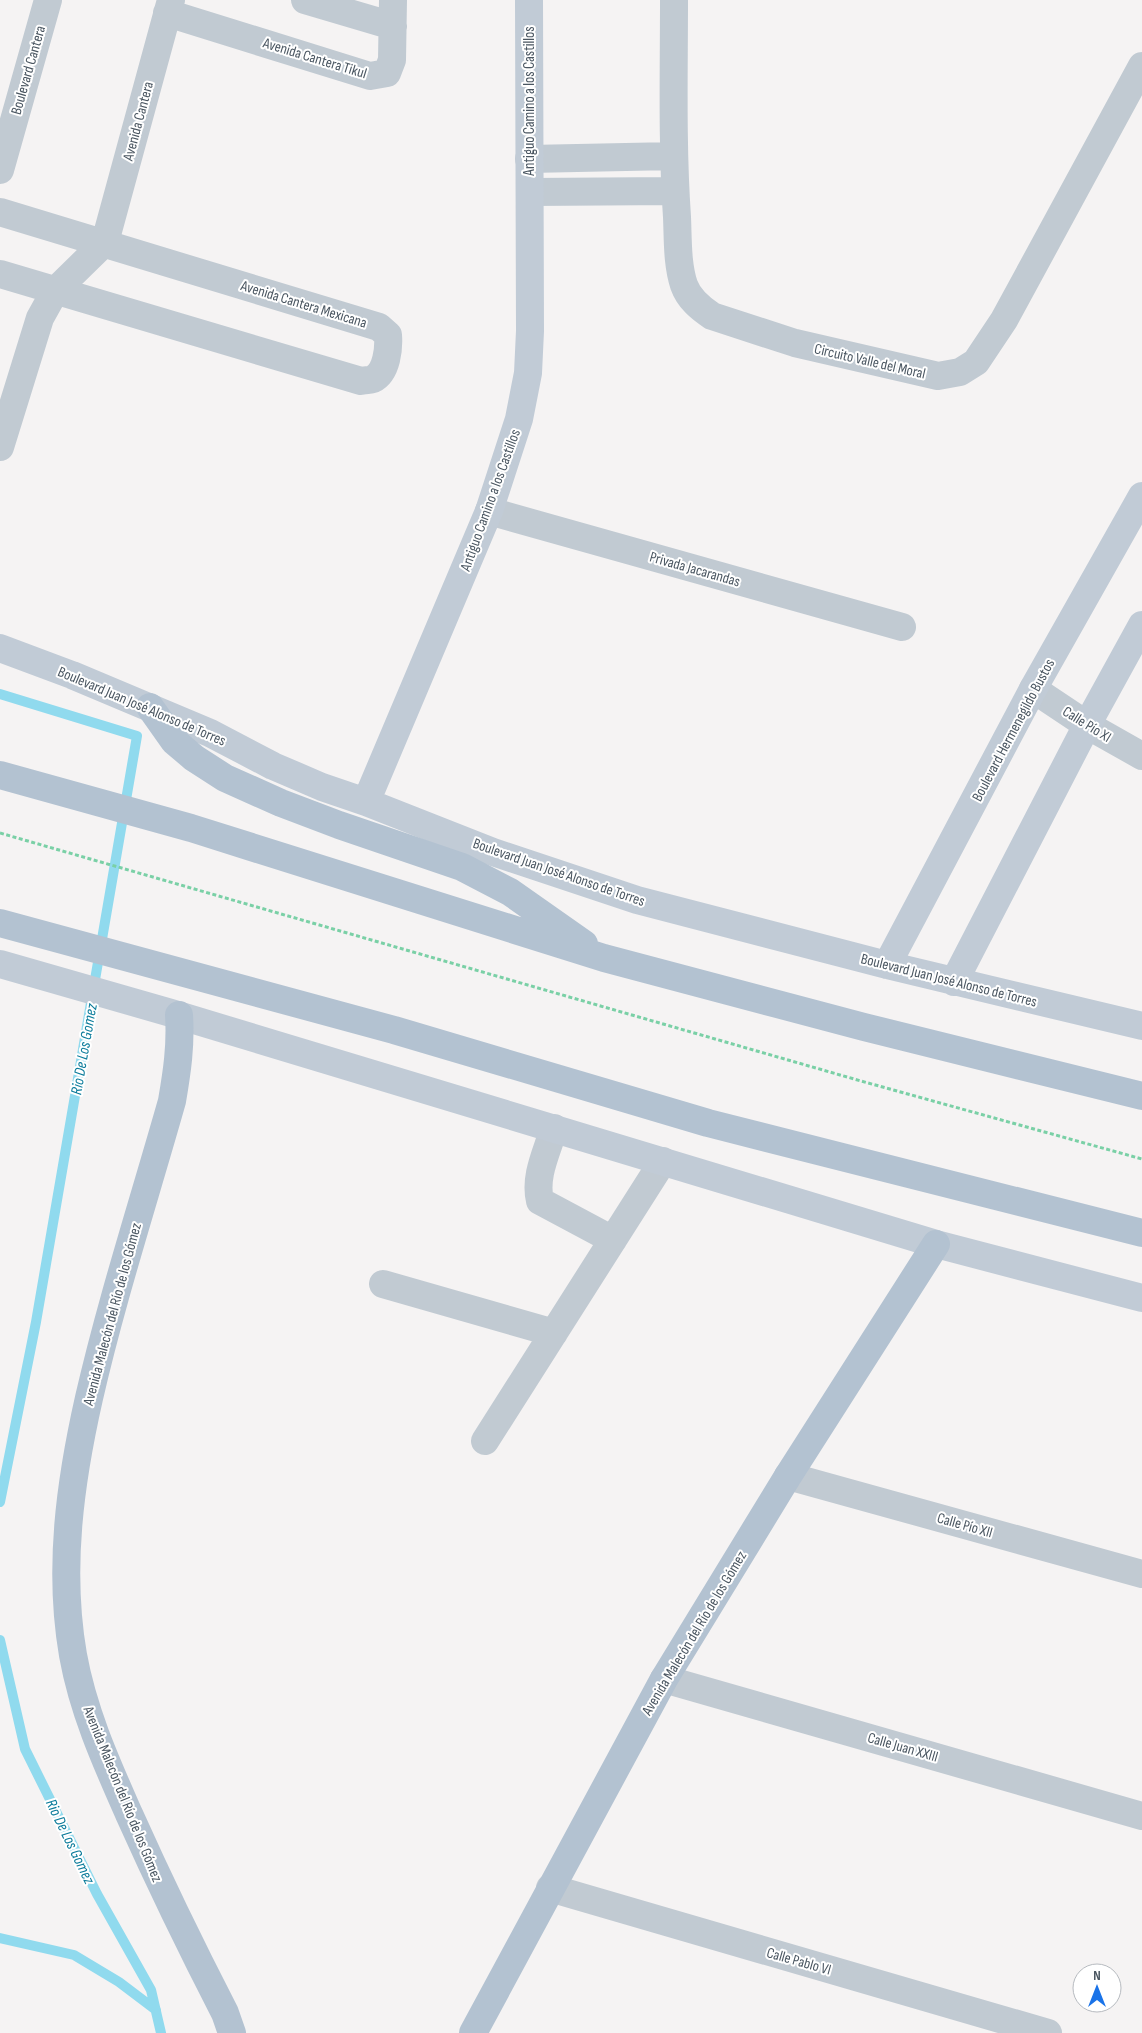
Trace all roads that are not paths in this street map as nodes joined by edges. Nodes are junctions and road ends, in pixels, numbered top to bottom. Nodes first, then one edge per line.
1 (48, 0) edge
2 (305, 0) edge
3 (529, 0) edge
4 (674, 0) edge
5 (169, 7) edge
6 (393, 13) edge
7 (1142, 66) edge
8 (674, 156) junction
9 (529, 159) junction
10 (0, 170) edge
11 (675, 191) junction
12 (530, 192) junction
13 (0, 212) edge
14 (105, 242) junction
15 (0, 274) edge
16 (55, 291) junction
17 (0, 447) edge
18 (1142, 496) edge
19 (489, 511) junction
20 (1142, 625) edge
21 (902, 628) dead end
22 (0, 648) edge
23 (1034, 690) junction
24 (150, 708) junction
25 (1087, 726) junction
26 (1142, 756) edge
27 (0, 775) edge
28 (366, 802) junction
29 (0, 923) edge
30 (604, 958) junction
31 (0, 964) edge
32 (887, 965) junction
33 (954, 982) junction
34 (175, 1014) junction
35 (1142, 1026) edge
36 (1142, 1096) edge
37 (554, 1128) junction
38 (663, 1161) junction
39 (1142, 1232) edge
40 (613, 1240) junction
41 (936, 1244) junction
42 (383, 1284) dead end
43 (1142, 1298) edge
44 (554, 1333) junction
45 (485, 1442) dead end
46 (788, 1476) junction
47 (1142, 1574) edge
48 (664, 1679) junction
49 (1142, 1816) edge
50 (550, 1888) junction
51 (232, 2033) edge
52 (472, 2033) edge
53 (1048, 2033) edge

1 - 10 street, Boulevard Cantera
2 - 6 street, Avenida Cantera Tikul
3 - 9 street, Antiguo Camino a los Castillos
4 - 8 street, Circuito Valle del Moral
5 - 6 street, Avenida Cantera Tikul
5 - 14 street, Avenida Cantera
7 - 11 street, Circuito Valle del Moral
8 - 9 street
8 - 11 street, Circuito Valle del Moral
9 - 12 street, Antiguo Camino a los Castillos
11 - 12 street
12 - 19 street, Antiguo Camino a los Castillos
13 - 14 street, Avenida Cantera Mexicana
14 - 16 street
14 - 16 street, Avenida Cantera Mexicana
15 - 16 street, Avenida Cantera Mexicana
16 - 17 street
18 - 23 street, Boulevard Hermenegildo Bustos
19 - 21 street, Privada Jacarandas
19 - 28 street, Antiguo Camino a los Castillos
20 - 25 street
22 - 24 street, Boulevard Juan José Alonso de Torres
23 - 25 street, Calle Pío XI
23 - 32 street, Boulevard Hermenegildo Bustos
24 - 28 street, Boulevard Juan José Alonso de Torres
24 - 30 main road
25 - 26 street, Calle Pío XI
25 - 33 street
27 - 30 main road
28 - 32 street, Boulevard Juan José Alonso de Torres
29 - 39 main road
30 - 36 main road
31 - 34 street
32 - 33 street, Boulevard Juan José Alonso de Torres
33 - 35 street, Boulevard Juan José Alonso de Torres
34 - 37 street
34 - 51 main road, Avenida Malecón del Río de los Gómez
37 - 38 street
37 - 40 street
38 - 40 street
38 - 41 street
40 - 44 street
41 - 43 street
41 - 46 main road, Avenida Malecón del Río de los Gómez
42 - 44 street
44 - 45 street
46 - 47 street, Calle Pío XII
46 - 48 main road, Avenida Malecón del Río de los Gómez
48 - 49 street, Calle Juan XXIII
48 - 50 main road, Avenida Malecón del Río de los Gómez
50 - 52 main road, Avenida Malecón del Río de los Gómez
50 - 53 street, Calle Pablo VI

